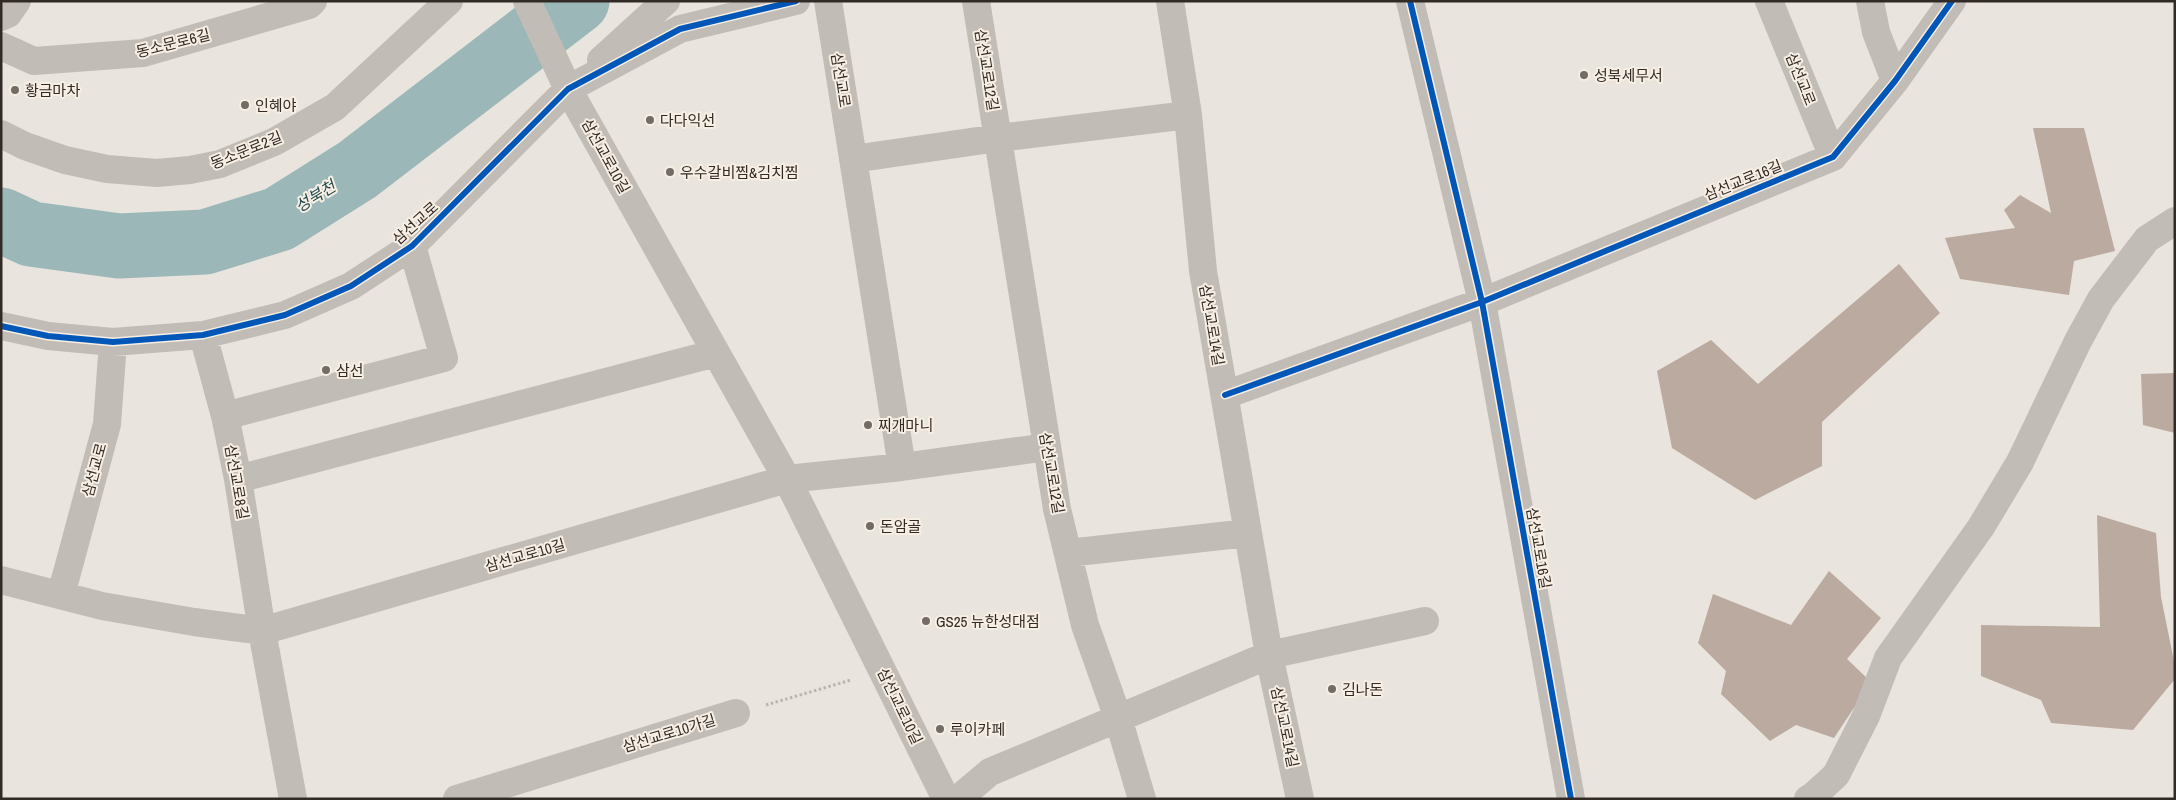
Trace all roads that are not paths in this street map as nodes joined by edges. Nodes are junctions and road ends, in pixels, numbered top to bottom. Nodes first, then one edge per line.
1 (17, 1) edge
2 (313, 1) edge
3 (449, 1) edge
4 (527, 1) edge
5 (666, 1) edge
6 (796, 1) edge
7 (828, 1) edge
8 (976, 1) edge
9 (1170, 1) edge
10 (1410, 1) edge
11 (1769, 1) edge
12 (1870, 1) edge
13 (1952, 1) edge
14 (1, 16) edge
15 (1, 46) edge
16 (563, 78) junction
17 (1895, 81) junction
18 (1188, 115) junction
19 (1, 134) edge
20 (998, 138) junction
21 (1833, 157) junction
22 (853, 159) junction
23 (2175, 221) edge
24 (412, 246) junction
25 (1482, 302) junction
26 (1, 326) edge
27 (203, 335) junction
28 (113, 342) junction
29 (716, 353) junction
30 (1225, 395) junction
31 (225, 416) junction
32 (1047, 447) junction
33 (902, 467) junction
34 (787, 478) junction
35 (238, 479) junction
36 (1248, 533) junction
37 (1068, 553) junction
38 (1, 580) edge
39 (61, 596) junction
40 (1425, 621) dead end
41 (262, 631) junction
42 (1269, 655) junction
43 (736, 713) road end
44 (1118, 718) junction
45 (293, 799) edge
46 (457, 799) edge
47 (946, 799) edge
48 (958, 799) edge
49 (1142, 799) edge
50 (1300, 799) edge
51 (1570, 799) edge
52 (1808, 799) edge

1 - 14 street
2 - 15 street, 동소문로6길
3 - 19 street, 동소문로2길
4 - 16 street, 삼선교로10길
5 - 16 street
6 - 16 street, 삼선교로
7 - 22 street, 삼선교로
8 - 20 street, 삼선교로12길
9 - 18 street, 삼선교로14길
10 - 25 street, 삼선교로16길
11 - 21 street, 삼선교로
12 - 17 street
13 - 17 street, 삼선교로16길
16 - 24 street, 삼선교로
16 - 29 street, 삼선교로10길
17 - 21 street, 삼선교로16길
18 - 20 street
18 - 30 street, 삼선교로14길
20 - 22 street
20 - 32 street, 삼선교로12길
21 - 25 street, 삼선교로16길
22 - 33 street
23 - 52 street
24 - 27 street, 삼선교로
24 - 31 street, 삼선교로
25 - 30 street, 삼선교로16길
25 - 51 street, 삼선교로16길
26 - 28 street, 삼선교로
27 - 28 street, 삼선교로
27 - 31 street, 삼선교로8길
28 - 39 street, 삼선교로
29 - 34 street, 삼선교로10길
29 - 35 street
30 - 36 street, 삼선교로14길
31 - 35 street, 삼선교로8길
32 - 33 street, 삼선교로10길
32 - 37 street, 삼선교로12길
33 - 34 street, 삼선교로10길
34 - 41 street, 삼선교로10길
34 - 47 street, 삼선교로10길
35 - 41 street, 삼선교로8길
36 - 37 street
36 - 42 street, 삼선교로14길
37 - 44 street, 삼선교로12길
38 - 39 street
39 - 41 street
40 - 42 street
41 - 45 street, 삼선교로8길
42 - 44 street
42 - 50 street, 삼선교로14길
43 - 46 street, 삼선교로10가길
44 - 48 street
44 - 49 street, 삼선교로12길

